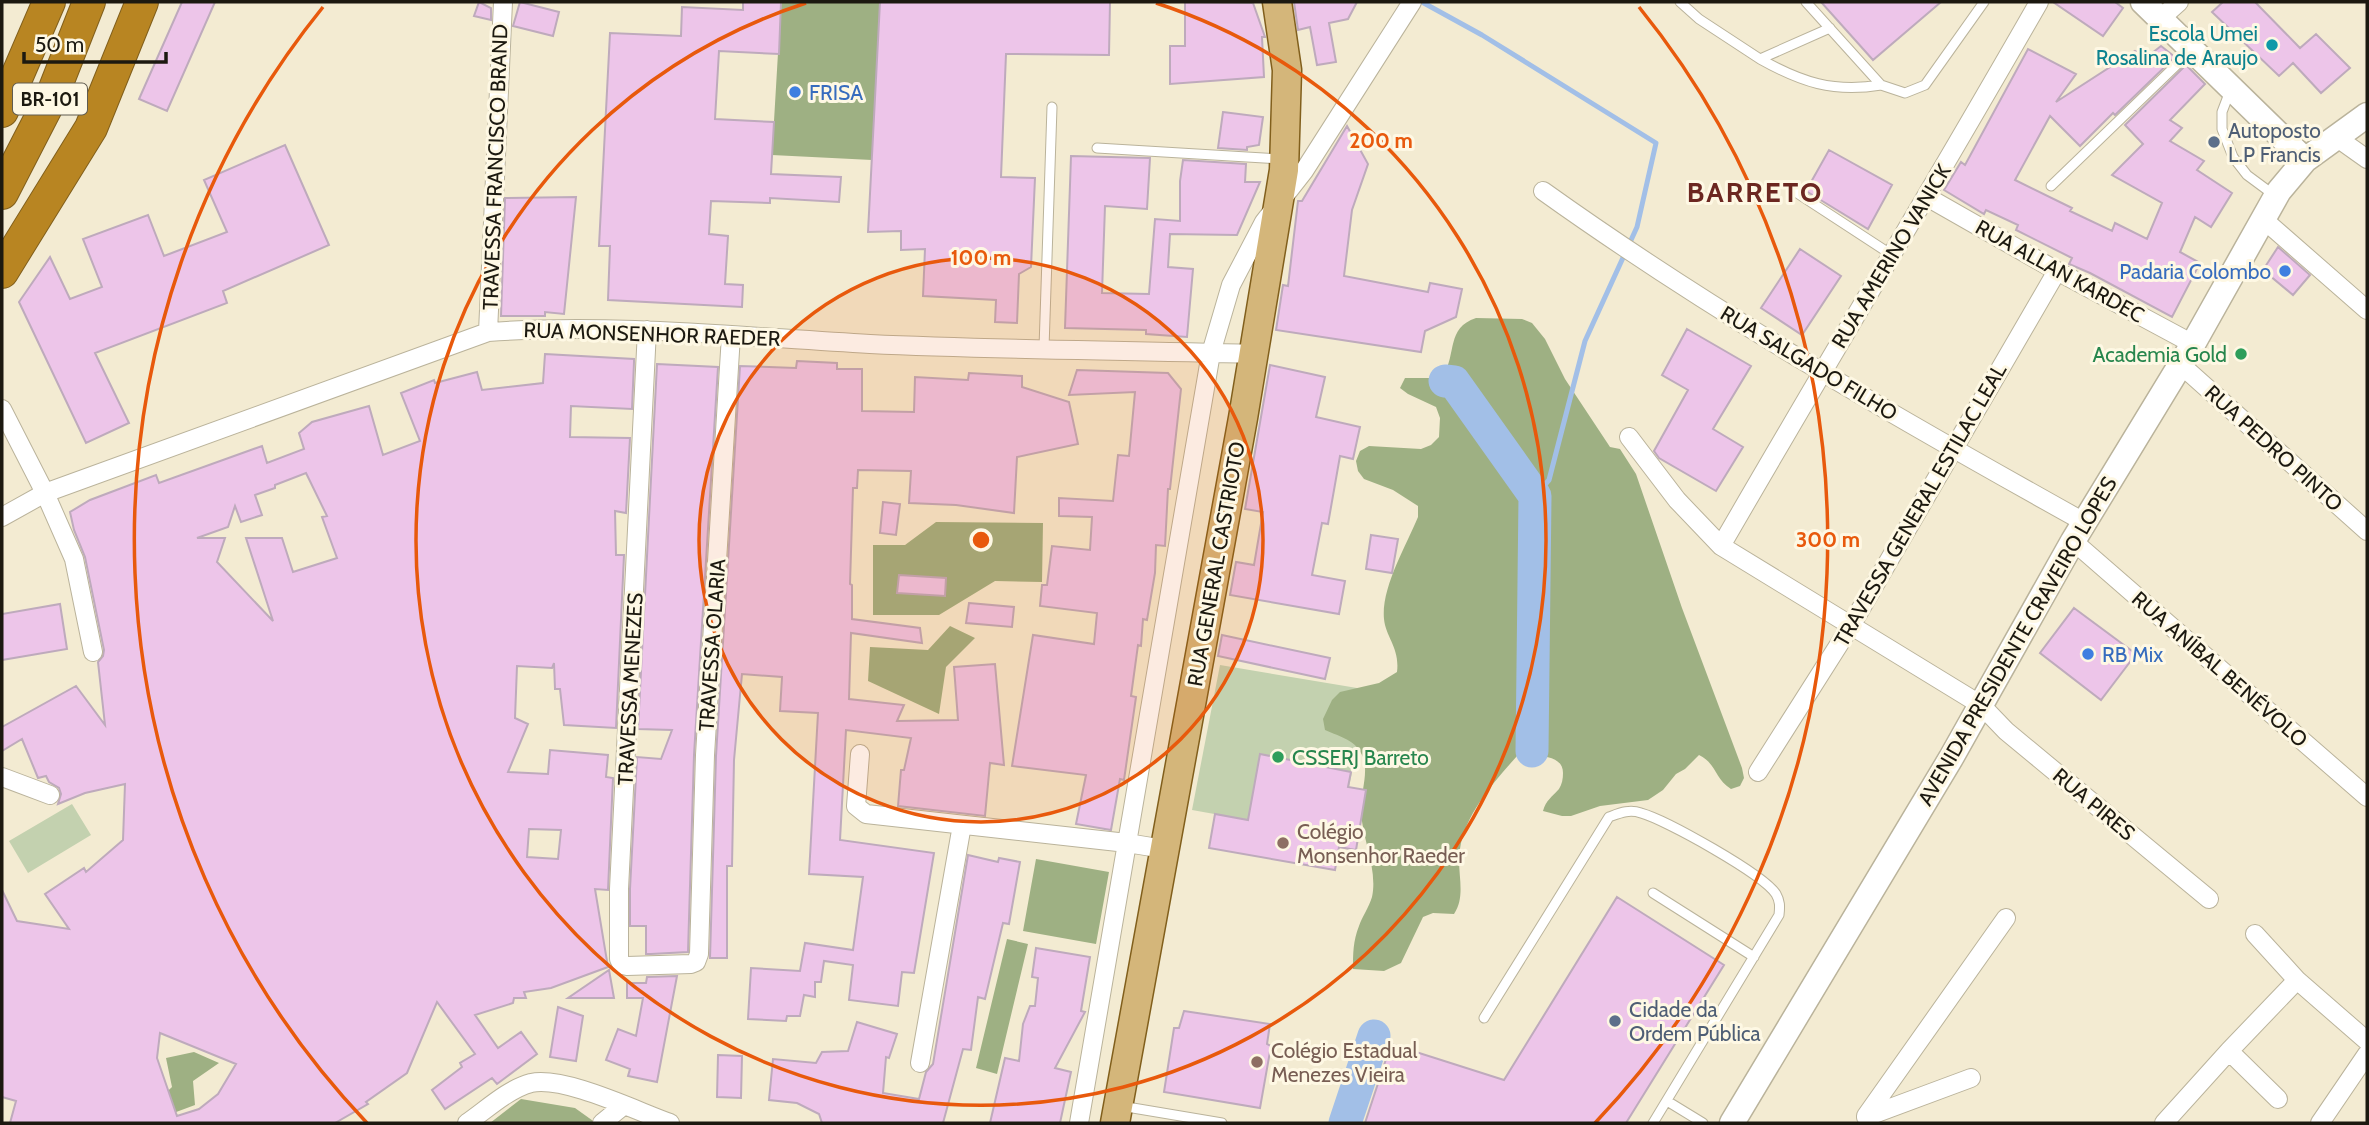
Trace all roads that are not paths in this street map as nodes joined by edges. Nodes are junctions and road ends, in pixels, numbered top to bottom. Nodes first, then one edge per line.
1 (49, 2) edge
2 (89, 2) edge
3 (142, 2) edge
4 (503, 2) edge
5 (1277, 2) edge
6 (1680, 2) edge
7 (1806, 2) edge
8 (1984, 2) edge
9 (2039, 2) edge
10 (2179, 2) edge
11 (1411, 3) edge
12 (2151, 10) edge
13 (1830, 28) junction
14 (2191, 51) junction
15 (1760, 59) junction
16 (1881, 85) junction
17 (2231, 89) junction
18 (1052, 107) dead end
19 (2, 111) edge
20 (2367, 115) edge
21 (2336, 137) junction
22 (1097, 148) dead end
23 (1283, 159) junction
24 (2367, 159) edge
25 (2305, 160) junction
26 (2051, 186) dead end
27 (1543, 191) dead end
28 (2, 193) edge
29 (1797, 193) dead end
30 (2276, 196) junction
31 (1927, 197) junction
32 (1277, 206) junction
33 (2263, 219) junction
34 (1892, 255) junction
35 (2057, 271) junction
36 (2, 272) edge
37 (2367, 310) edge
38 (647, 330) junction
39 (488, 332) junction
40 (731, 335) junction
41 (1044, 348) junction
42 (1211, 353) junction
43 (1253, 354) junction
44 (2186, 354) junction
45 (1820, 373) junction
46 (2, 409) edge
47 (1629, 437) dead end
48 (1952, 449) junction
49 (45, 493) junction
50 (2, 517) edge
51 (2367, 531) edge
52 (2078, 532) junction
53 (1721, 546) junction
54 (1852, 624) junction
55 (93, 652) dead end
56 (1981, 705) junction
57 (860, 754) dead end
58 (1758, 772) dead end
59 (9, 779) edge
60 (50, 794) dead end
61 (2367, 797) edge
62 (962, 825) junction
63 (1127, 843) junction
64 (1164, 849) junction
65 (1653, 893) dead end
66 (2209, 899) dead end
67 (2006, 918) dead end
68 (2255, 934) dead end
69 (699, 954) joint
70 (1754, 957) junction
71 (2297, 980) junction
72 (1484, 1018) dead end
73 (2367, 1041) edge
74 (2229, 1051) junction
75 (2367, 1054) edge
76 (920, 1063) dead end
77 (1971, 1077) dead end
78 (2278, 1098) dead end
79 (1667, 1101) junction
80 (623, 1106) junction
81 (1117, 1114) edge
82 (1865, 1119) edge
83 (467, 1123) edge
84 (602, 1123) edge
85 (670, 1123) edge
86 (1079, 1123) edge
87 (1223, 1123) edge
88 (1653, 1123) edge
89 (1703, 1123) edge
90 (1732, 1123) edge
91 (2164, 1123) edge
92 (2320, 1123) edge

1 - 19 highway, BR-101
2 - 28 highway, BR-101
3 - 36 highway
4 - 39 street, TRAVESSA FRANCISCO BRAND
5 - 23 main road, RUA GENERAL CASTRIOTO
6 - 15 lane
7 - 13 lane
8 - 16 lane
9 - 31 street, RUA AMERINO VANICK
10 - 12 street
11 - 32 street
12 - 14 main road
13 - 15 lane
13 - 16 lane
14 - 17 main road
14 - 26 lane
15 - 16 lane
17 - 25 main road
17 - 30 lane
18 - 41 lane
20 - 21 main road, AVENIDA PRESIDENTE CRAVEIRO LOPES
21 - 24 street
21 - 25 main road, AVENIDA PRESIDENTE CRAVEIRO LOPES
22 - 23 lane
23 - 32 main road, RUA GENERAL CASTRIOTO
25 - 30 main road, AVENIDA PRESIDENTE CRAVEIRO LOPES
27 - 45 street, RUA SALGADO FILHO
29 - 34 lane
30 - 33 main road, AVENIDA PRESIDENTE CRAVEIRO LOPES
31 - 34 street, RUA AMERINO VANICK
31 - 35 street, RUA ALLAN KARDEC
32 - 42 street
32 - 43 main road, RUA GENERAL CASTRIOTO
33 - 37 street
33 - 44 main road, AVENIDA PRESIDENTE CRAVEIRO LOPES
34 - 45 street, RUA AMERINO VANICK
35 - 44 street, RUA ALLAN KARDEC
35 - 48 street, TRAVESSA GENERAL ESTILAC LEAL
38 - 39 street, RUA MONSENHOR RAEDER
38 - 40 street, RUA MONSENHOR RAEDER
38 - 69 street, TRAVESSA MENEZES
39 - 49 street, RUA MONSENHOR RAEDER
40 - 41 street, RUA MONSENHOR RAEDER
40 - 69 street, TRAVESSA OLARIA
41 - 42 street, RUA MONSENHOR RAEDER
42 - 43 street, RUA MONSENHOR RAEDER
42 - 63 street
43 - 64 main road, RUA GENERAL CASTRIOTO
44 - 51 street, RUA PEDRO PINTO
44 - 52 main road, AVENIDA PRESIDENTE CRAVEIRO LOPES
45 - 48 street, RUA SALGADO FILHO
45 - 53 street, RUA AMERINO VANICK
46 - 49 street
47 - 53 street, RUA PIRES
48 - 52 street, RUA SALGADO FILHO
48 - 54 street, TRAVESSA GENERAL ESTILAC LEAL
49 - 50 street, RUA MONSENHOR RAEDER
49 - 55 street
52 - 56 main road, AVENIDA PRESIDENTE CRAVEIRO LOPES
52 - 61 street, RUA ANÍBAL BENÉVOLO
53 - 54 street, RUA PIRES
54 - 56 street, RUA PIRES
54 - 58 street, TRAVESSA GENERAL ESTILAC LEAL
56 - 66 street, RUA PIRES
56 - 90 main road, AVENIDA PRESIDENTE CRAVEIRO LOPES
57 - 62 street
59 - 60 street
62 - 63 street
62 - 76 street
63 - 64 street
63 - 86 street
64 - 81 main road, RUA GENERAL CASTRIOTO
65 - 70 lane
67 - 82 street
68 - 71 street
70 - 72 lane
70 - 79 lane
71 - 73 street
71 - 74 street
74 - 78 street
74 - 91 street
75 - 92 street
77 - 82 street
79 - 88 lane
79 - 89 lane
80 - 83 street
80 - 84 street
80 - 85 street
81 - 87 lane

